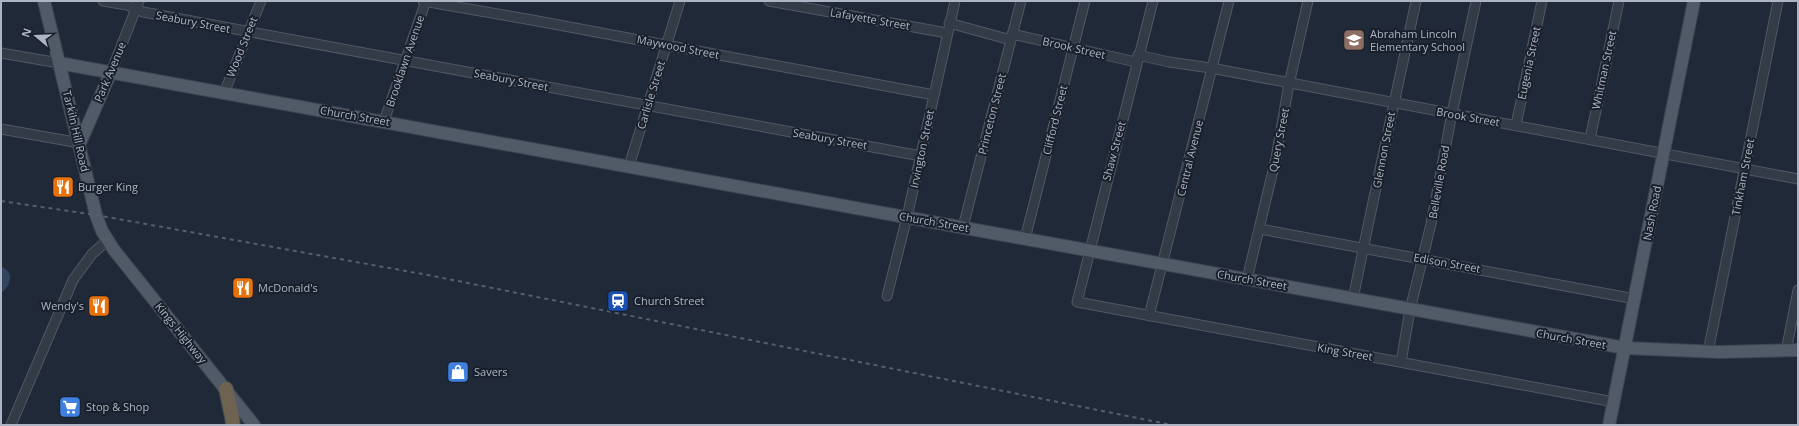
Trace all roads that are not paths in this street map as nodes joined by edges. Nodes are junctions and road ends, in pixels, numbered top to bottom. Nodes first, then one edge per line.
1 (44, 1) edge
2 (103, 1) edge
3 (261, 1) edge
4 (422, 1) edge
5 (426, 1) edge
6 (680, 1) edge
7 (769, 1) edge
8 (955, 1) edge
9 (1021, 1) edge
10 (1085, 1) edge
11 (1153, 1) edge
12 (1229, 1) edge
13 (1308, 1) edge
14 (1416, 1) edge
15 (1476, 1) edge
16 (1542, 1) edge
17 (1619, 1) edge
18 (1694, 1) edge
19 (1778, 1) edge
20 (137, 5) edge
21 (949, 23) junction
22 (248, 33) junction
23 (947, 33) junction
24 (1012, 37) junction
25 (667, 45) junction
26 (1073, 49) junction
27 (1, 52) edge
28 (1137, 58) junction
29 (404, 61) junction
30 (59, 63) junction
31 (1211, 68) junction
32 (111, 72) junction
33 (1290, 84) junction
34 (224, 93) junction
35 (934, 95) junction
36 (1393, 103) junction
37 (648, 106) junction
38 (1452, 114) junction
39 (384, 121) junction
40 (1516, 126) junction
41 (1, 129) edge
42 (1590, 139) junction
43 (80, 143) junction
44 (1664, 153) junction
45 (921, 156) junction
46 (629, 166) junction
47 (1744, 169) junction
48 (1798, 179) edge
49 (907, 217) junction
50 (963, 227) junction
51 (1260, 228) junction
52 (1025, 239) junction
53 (108, 240) junction
54 (1363, 248) junction
55 (1089, 251) junction
56 (1422, 259) junction
57 (1163, 263) junction
58 (1247, 279) junction
59 (1798, 290) edge
60 (887, 296) dead end
61 (1353, 299) junction
62 (1635, 299) junction
63 (1077, 302) joint
64 (1410, 310) junction
65 (1149, 316) junction
66 (1625, 348) junction
67 (1792, 350) edge
68 (1708, 352) junction
69 (1401, 362) junction
70 (226, 389) junction
71 (1614, 402) junction
72 (11, 425) edge
73 (232, 425) edge
74 (254, 425) edge
75 (1609, 425) edge

1 - 30 main road, Tarkiln Hill Road
2 - 20 street, Seabury Street
3 - 22 street, Wood Street
4 - 5 street, Maywood Street
5 - 25 street, Maywood Street
5 - 29 street, Brooklawn Avenue
6 - 25 street, Carlisle Street
7 - 23 street, Lafayette Street
8 - 21 street, Irvington Street
9 - 24 street, Princeton Street
10 - 26 street, Clifford Street
11 - 28 street, Shaw Street
12 - 31 street, Central Avenue
13 - 33 street, Query Street
14 - 36 street, Glennon Street
15 - 38 street, Belleville Road
16 - 40 street, Eugenia Street
17 - 42 street, Whitman Street
18 - 44 main road, Nash Road
19 - 47 street, Tinkham Street
20 - 22 street, Seabury Street
20 - 32 street, Park Avenue
21 - 23 street, Irvington Street
21 - 24 street, Brook Street
22 - 29 street, Seabury Street
22 - 34 street, Wood Street
23 - 35 street, Irvington Street
24 - 26 street, Brook Street
24 - 50 street, Princeton Street
25 - 35 street, Maywood Street
25 - 37 street, Carlisle Street
26 - 28 street, Brook Street
26 - 52 street, Clifford Street
27 - 30 street, Church Street
28 - 31 street, Brook Street
28 - 55 street, Shaw Street
29 - 37 street, Seabury Street
29 - 39 street, Brooklawn Avenue
30 - 32 main road, Church Street
30 - 43 main road, Tarkiln Hill Road
31 - 33 street, Brook Street
31 - 57 street, Central Avenue
32 - 34 main road, Church Street
32 - 43 main road, Park Avenue
33 - 36 street, Brook Street
33 - 51 street, Query Street
34 - 39 main road, Church Street
35 - 45 street, Irvington Street
36 - 38 street, Brook Street
36 - 54 street, Glennon Street
37 - 45 street, Seabury Street
37 - 46 street, Carlisle Street
38 - 40 street, Brook Street
38 - 56 street, Belleville Road
39 - 46 main road, Church Street
40 - 42 street, Brook Street
41 - 43 street
42 - 44 street, Brook Street
43 - 53 main road, Tarkiln Hill Road
44 - 47 street, Brook Street
44 - 62 main road, Nash Road
45 - 49 street, Irvington Street
46 - 49 main road, Church Street
47 - 48 street, Brook Street
47 - 68 street, Tinkham Street
49 - 50 main road, Church Street
49 - 60 street, Irvington Street
50 - 52 main road, Church Street
51 - 54 street, Edison Street
51 - 58 street, Query Street
52 - 55 main road, Church Street
53 - 70 main road, Kings Highway
53 - 72 street
54 - 56 street, Edison Street
54 - 61 street, Glennon Street
55 - 57 main road, Church Street
55 - 63 street, Shaw Street
56 - 62 street, Edison Street
56 - 64 street, Belleville Road
57 - 58 main road, Church Street
57 - 65 street, Central Avenue
58 - 61 main road, Church Street
59 - 67 street
61 - 64 main road, Church Street
62 - 66 main road, Nash Road
63 - 65 street, King Street
64 - 66 main road, Church Street
64 - 69 street, Belleville Road
65 - 69 street, King Street
66 - 68 main road, Church Street
66 - 71 main road, Nash Road
67 - 68 main road, Church Street
69 - 71 street, King Street
70 - 73 highway
70 - 74 main road, Kings Highway
71 - 75 main road, Nash Road

